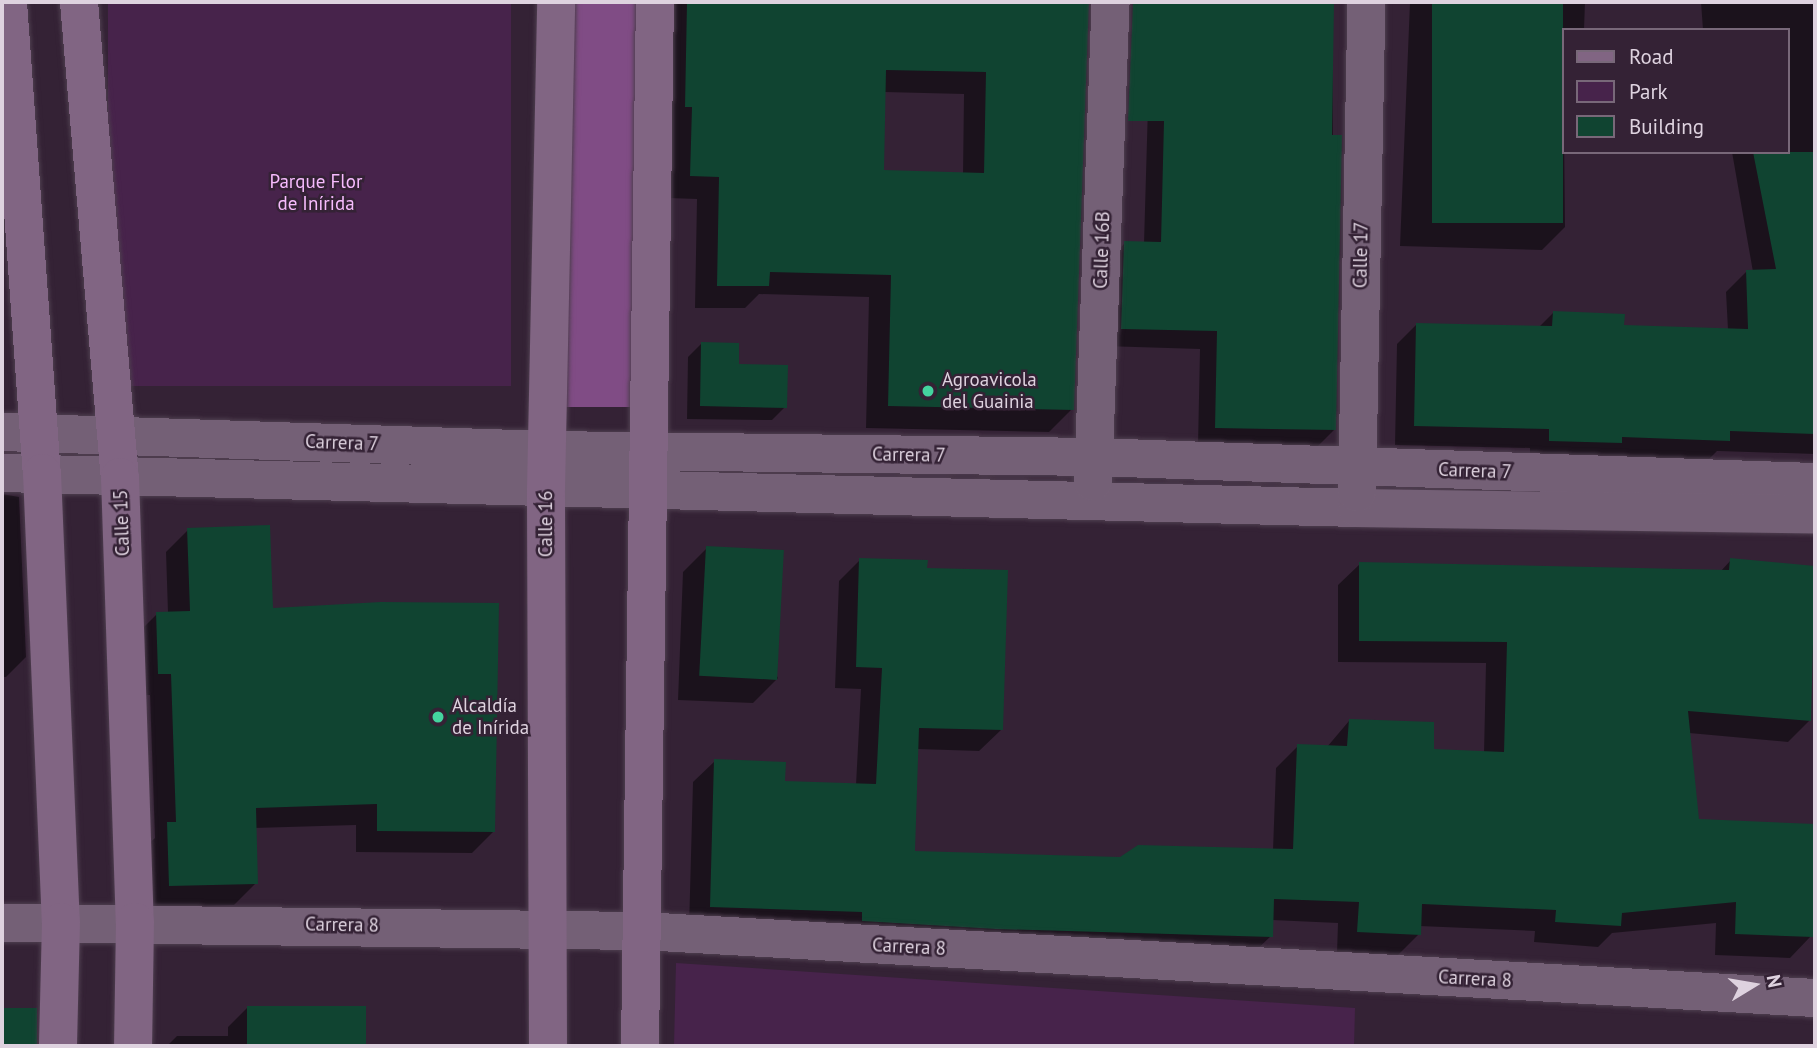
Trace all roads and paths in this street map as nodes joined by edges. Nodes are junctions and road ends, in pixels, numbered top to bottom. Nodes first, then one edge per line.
1 (8, 2) edge
2 (79, 2) edge
3 (556, 2) edge
4 (655, 2) edge
5 (1111, 2) edge
6 (1366, 2) edge
7 (2, 432) edge
8 (40, 433) junction
9 (117, 435) junction
10 (547, 450) junction
11 (649, 452) junction
12 (1094, 457) junction
13 (1357, 467) junction
14 (2, 473) edge
15 (43, 473) junction
16 (120, 477) junction
17 (1815, 482) edge
18 (546, 489) junction
19 (648, 490) junction
20 (1093, 499) junction
21 (1357, 508) junction
22 (1815, 514) edge
23 (61, 922) junction
24 (135, 922) junction
25 (2, 923) edge
26 (551, 929) junction
27 (642, 932) junction
28 (1815, 998) edge
29 (58, 1046) edge
30 (133, 1046) edge
31 (548, 1046) edge
32 (640, 1046) edge

1 - 8 street
2 - 9 street, Calle 15
3 - 10 street, Calle 16
4 - 11 street
5 - 12 street, Calle 16B
6 - 13 street, Calle 17
7 - 8 street, Carrera 7
8 - 9 street, Carrera 7
8 - 15 street
9 - 10 street, Carrera 7
9 - 16 street, Calle 15
10 - 11 street, Carrera 7
10 - 18 street, Calle 16
11 - 12 street, Carrera 7
11 - 19 street
12 - 13 street, Carrera 7
12 - 20 street, Calle 16B
13 - 17 street, Carrera 7
13 - 21 street, Calle 17
14 - 15 street, Carrera 7
15 - 16 street, Carrera 7
15 - 23 street
16 - 18 street, Carrera 7
16 - 24 street, Calle 15
18 - 19 street, Carrera 7
18 - 26 street, Calle 16
19 - 20 street, Carrera 7
19 - 27 street
20 - 21 street, Carrera 7
21 - 22 street, Carrera 7
23 - 24 street, Carrera 8
23 - 25 street, Carrera 8
23 - 29 street
24 - 26 street, Carrera 8
24 - 30 street, Calle 15
26 - 27 street, Carrera 8
26 - 31 street, Calle 16
27 - 28 street, Carrera 8
27 - 32 street

